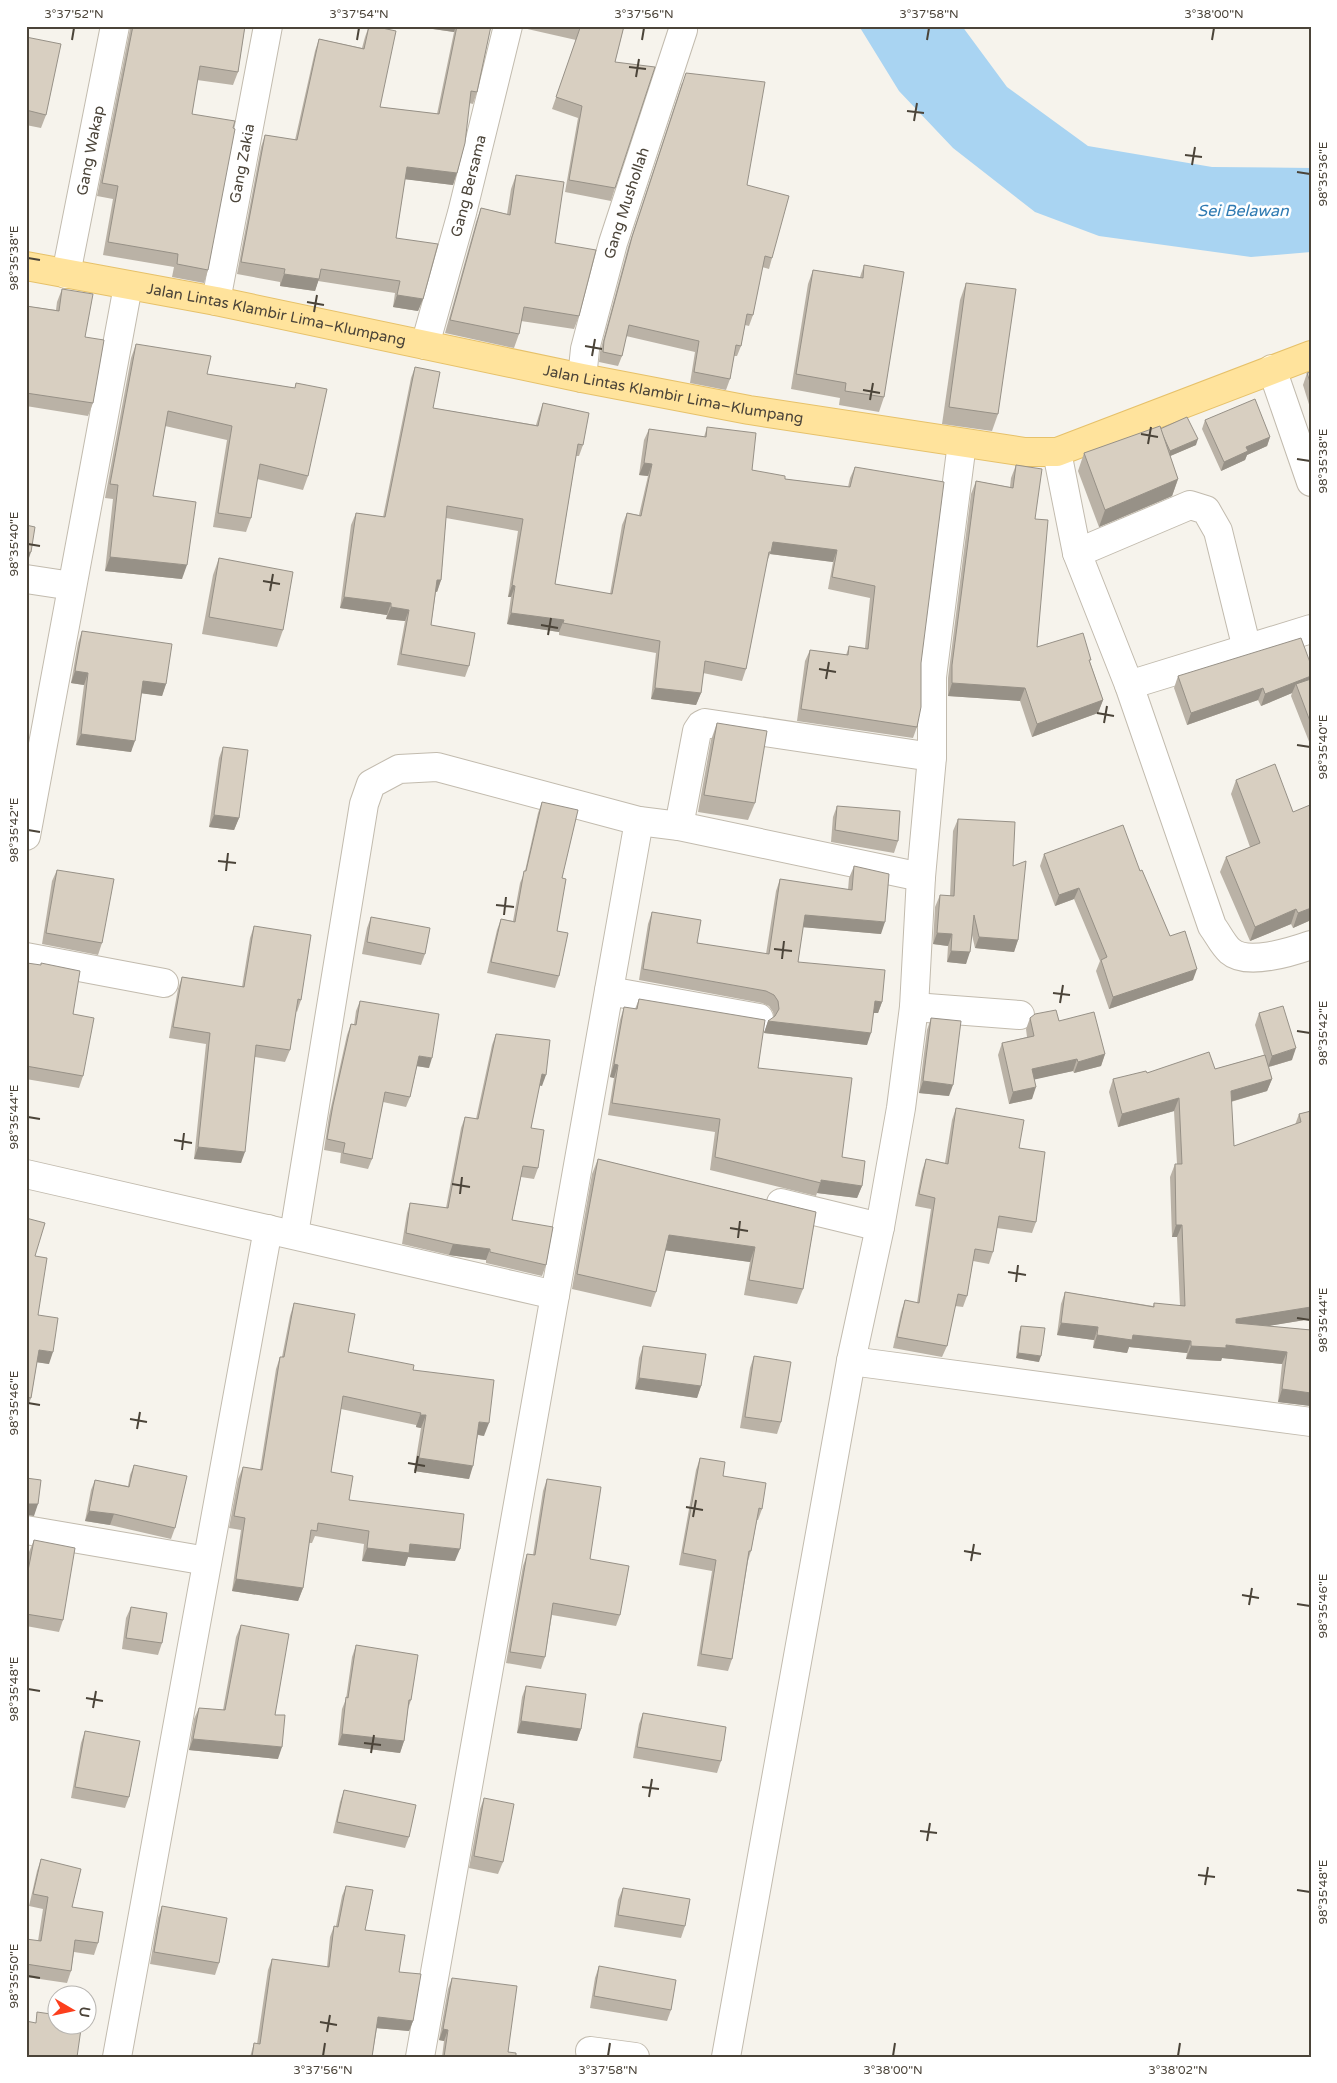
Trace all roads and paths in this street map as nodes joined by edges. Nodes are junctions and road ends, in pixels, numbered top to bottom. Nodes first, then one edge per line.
1 (114, 26) edge
2 (268, 26) edge
3 (508, 26) edge
4 (683, 30) dead end
5 (26, 266) edge
6 (66, 274) junction
7 (128, 286) junction
8 (216, 302) junction
9 (425, 345) junction
10 (1311, 355) edge
11 (1272, 369) junction
12 (582, 378) junction
13 (962, 443) junction
14 (1057, 452) junction
15 (1311, 482) edge
16 (1077, 553) junction
17 (26, 579) edge
18 (72, 586) junction
19 (1311, 628) edge
20 (1248, 649) junction
21 (1129, 685) junction
22 (932, 757) junction
23 (639, 821) junction
24 (679, 826) junction
25 (26, 836) edge
26 (921, 877) junction
27 (1310, 950) edge
28 (26, 957) edge
29 (164, 983) dead end
30 (609, 991) junction
31 (914, 1007) junction
32 (1020, 1015) dead end
33 (759, 1018) edge
34 (26, 1174) edge
35 (754, 1197) edge
36 (880, 1227) junction
37 (281, 1231) junction
38 (555, 1295) junction
39 (850, 1361) junction
40 (1311, 1422) edge
41 (26, 1530) edge
42 (207, 1561) junction
43 (590, 2051) dead end
44 (117, 2057) edge
45 (420, 2057) edge
46 (635, 2057) edge
47 (726, 2057) edge

1 - 6 street, Gang Wakap
2 - 8 street, Gang Zakia
3 - 9 street, Gang Bersama
4 - 12 street, Gang Mushollah
5 - 6 main road, Jalan Lintas Klambir Lima–Klumpang
6 - 7 main road, Jalan Lintas Klambir Lima–Klumpang
7 - 8 main road, Jalan Lintas Klambir Lima–Klumpang
7 - 18 street
8 - 9 main road, Jalan Lintas Klambir Lima–Klumpang
9 - 12 main road, Jalan Lintas Klambir Lima–Klumpang
10 - 11 main road, Jalan Lintas Klambir Lima–Klumpang
11 - 14 main road, Jalan Lintas Klambir Lima–Klumpang
11 - 15 street
12 - 13 main road, Jalan Lintas Klambir Lima–Klumpang
13 - 14 main road, Jalan Lintas Klambir Lima–Klumpang
13 - 22 street
14 - 16 street
16 - 20 street
16 - 21 street
17 - 18 street
18 - 25 street
19 - 20 street
20 - 21 street
21 - 27 street
22 - 24 street
22 - 26 street
23 - 24 street
23 - 30 street
23 - 37 street
24 - 26 street
26 - 31 street
28 - 29 street
30 - 33 street
30 - 38 street
31 - 32 street
31 - 36 street
34 - 37 street
35 - 36 street
36 - 39 street
37 - 38 street
37 - 42 street
38 - 45 street
39 - 40 street
39 - 47 street
41 - 42 street
42 - 44 street
43 - 46 street

